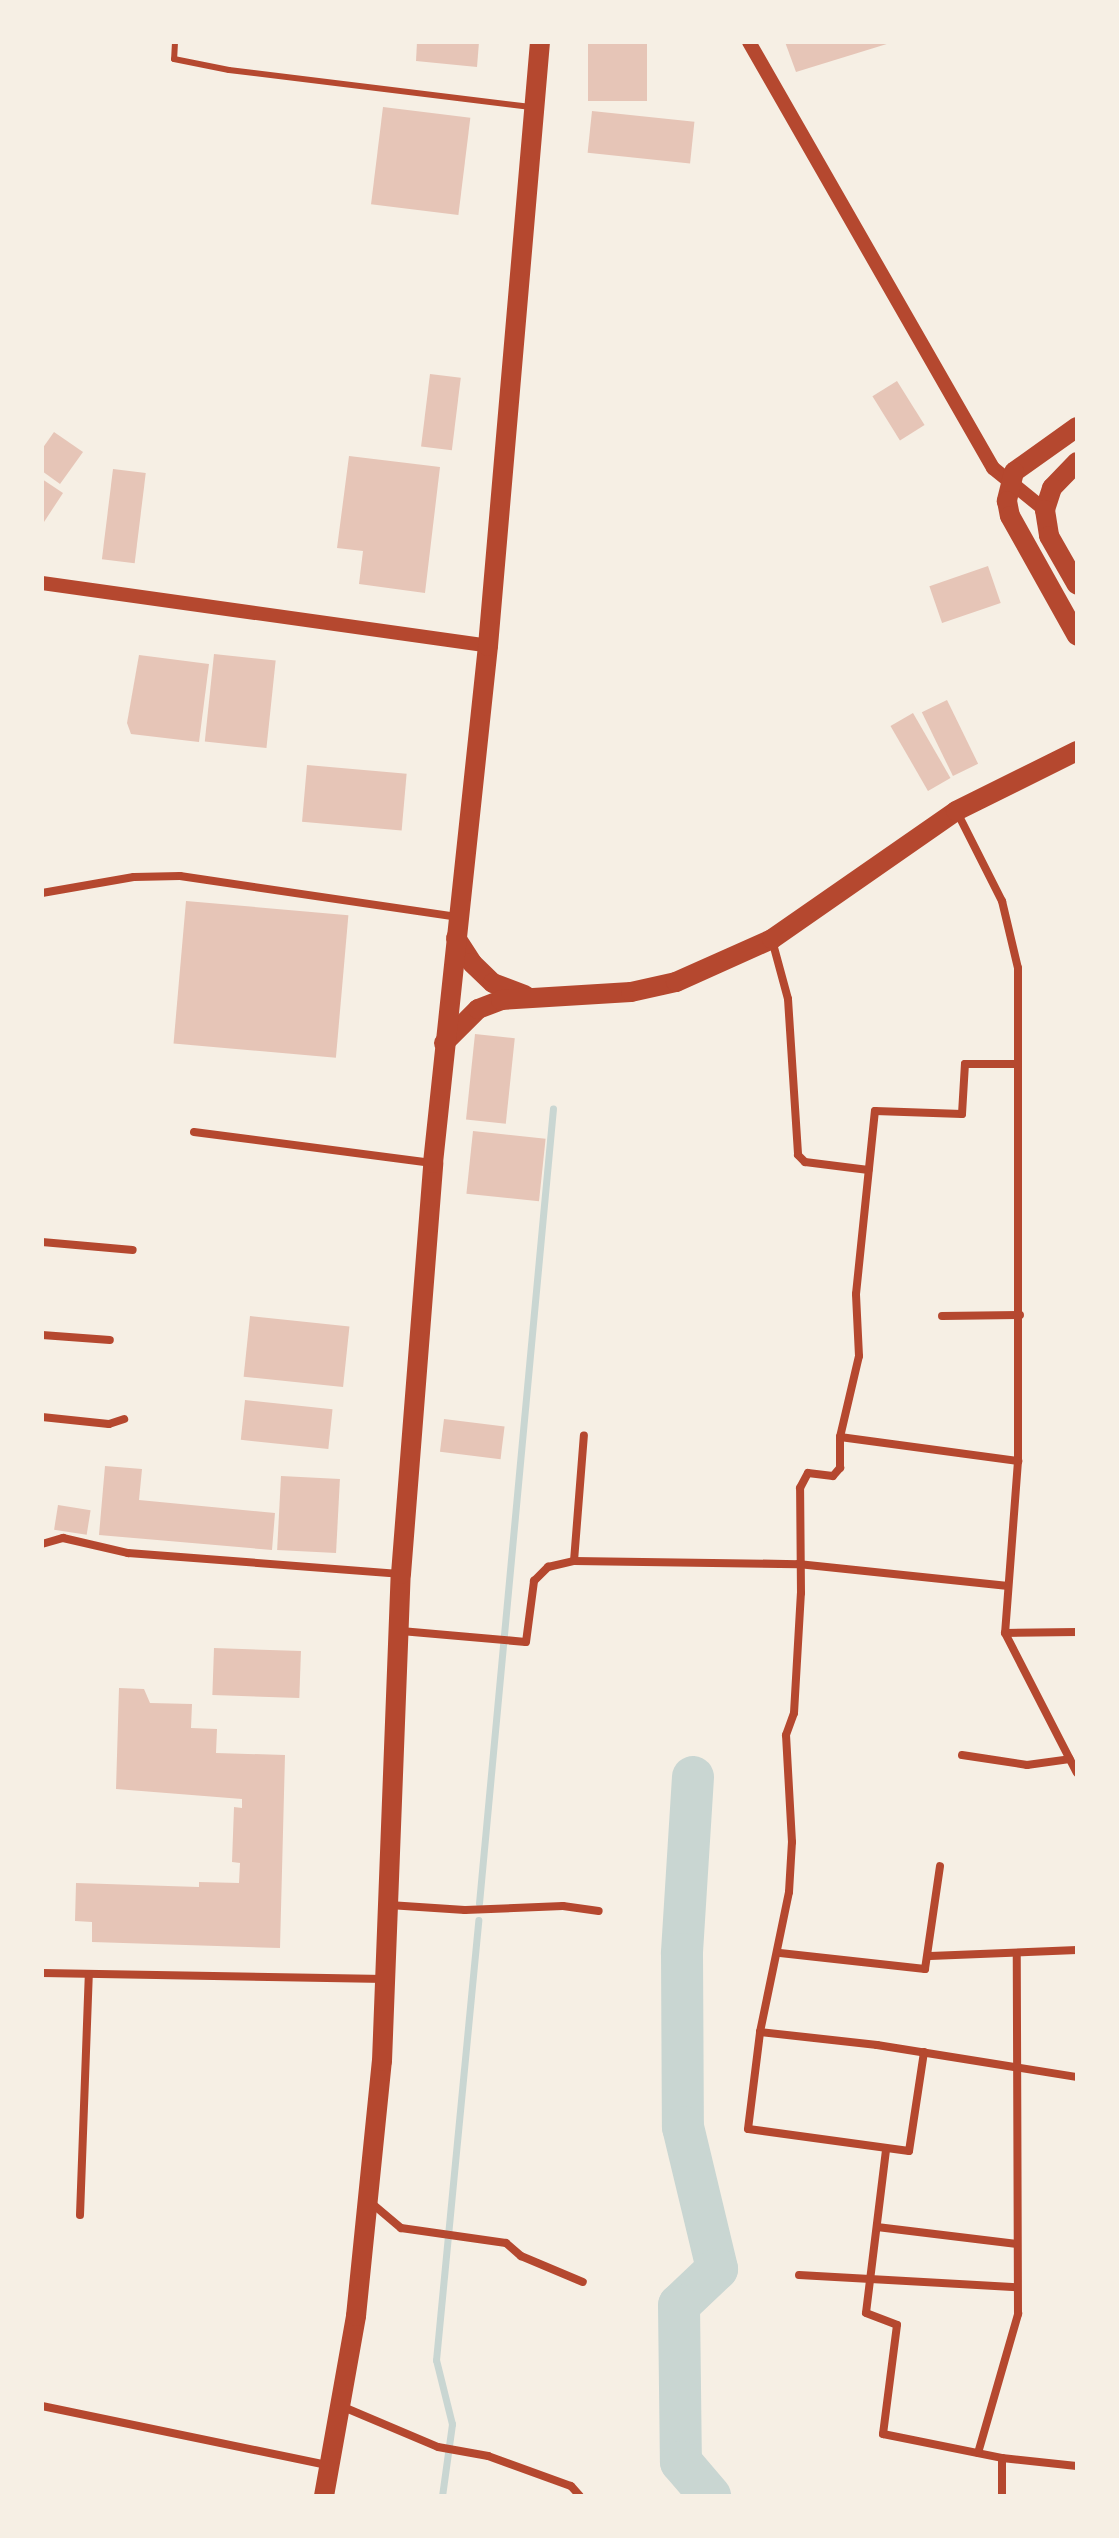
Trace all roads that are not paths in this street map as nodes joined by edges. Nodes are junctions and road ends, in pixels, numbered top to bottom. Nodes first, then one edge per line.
1 (175, 42) edge
2 (540, 42) edge
3 (749, 42) edge
4 (533, 107) junction
5 (1077, 427) edge
6 (1077, 462) edge
7 (1008, 484) junction
8 (1045, 510) junction
9 (42, 583) edge
10 (1077, 585) edge
11 (1077, 636) edge
12 (488, 646) junction
13 (1071, 757) edge
14 (956, 811) junction
15 (42, 893) edge
16 (458, 928) junction
17 (772, 939) junction
18 (549, 997) junction
19 (444, 1043) junction
20 (1018, 1064) junction
21 (194, 1132) dead end
22 (433, 1163) junction
23 (869, 1170) junction
24 (42, 1242) edge
25 (133, 1250) dead end
26 (1020, 1315) junction
27 (942, 1316) dead end
28 (42, 1335) edge
29 (110, 1340) dead end
30 (42, 1417) edge
31 (124, 1419) dead end
32 (584, 1435) dead end
33 (840, 1437) junction
34 (1018, 1461) junction
35 (42, 1544) edge
36 (574, 1561) junction
37 (798, 1564) junction
38 (401, 1574) junction
39 (1006, 1586) junction
40 (399, 1631) junction
41 (1077, 1632) edge
42 (1005, 1633) junction
43 (962, 1755) dead end
44 (1070, 1759) junction
45 (1077, 1773) edge
46 (940, 1866) dead end
47 (389, 1905) junction
48 (599, 1911) dead end
49 (1077, 1950) edge
50 (780, 1953) junction
51 (1017, 1953) junction
52 (930, 1956) junction
53 (42, 1973) edge
54 (89, 1975) junction
55 (386, 1979) junction
56 (760, 2032) junction
57 (924, 2052) junction
58 (1018, 2069) junction
59 (1077, 2077) edge
60 (886, 2150) junction
61 (369, 2201) junction
62 (80, 2215) dead end
63 (877, 2227) junction
64 (1017, 2244) junction
65 (799, 2275) dead end
66 (872, 2277) junction
67 (583, 2282) dead end
68 (1017, 2287) junction
69 (42, 2406) edge
70 (341, 2406) junction
71 (978, 2453) junction
72 (1002, 2458) junction
73 (328, 2466) junction
74 (1077, 2466) edge
75 (324, 2496) edge
76 (580, 2496) edge
77 (1002, 2496) edge

1 - 4 lane
2 - 4 main road
3 - 7 street
4 - 12 main road
5 - 7 main road
6 - 8 main road
7 - 8 street
7 - 11 main road
8 - 10 main road
9 - 12 street
12 - 16 main road
13 - 14 main road
14 - 17 main road
14 - 20 street
15 - 16 street
16 - 18 main road
16 - 19 main road
17 - 18 main road
17 - 23 street
18 - 19 main road
19 - 22 main road
20 - 23 street
20 - 26 street
21 - 22 street
22 - 38 main road
23 - 33 street
24 - 25 street
26 - 27 street
26 - 34 street
28 - 29 street
30 - 31 street
32 - 36 street
33 - 34 street
33 - 37 street
34 - 39 street
35 - 38 street
36 - 37 street
36 - 40 street
37 - 39 street
37 - 50 street
38 - 40 main road
39 - 42 street
40 - 47 main road
41 - 42 street
42 - 44 street
43 - 44 street
44 - 45 street
46 - 52 street
47 - 48 street
47 - 55 main road
49 - 51 street
50 - 52 street
50 - 56 street
51 - 52 street
51 - 58 street
53 - 54 street
54 - 55 street
54 - 62 street
55 - 61 main road
56 - 57 street
56 - 60 street
57 - 58 street
57 - 60 street
58 - 59 street
58 - 64 street
60 - 63 street
61 - 67 street
61 - 70 main road
63 - 64 street
63 - 66 street
64 - 68 street
65 - 66 street
66 - 68 street
66 - 71 street
68 - 71 street
69 - 73 street
70 - 73 main road
70 - 76 street
71 - 72 street
72 - 74 street
72 - 77 street
73 - 75 main road

